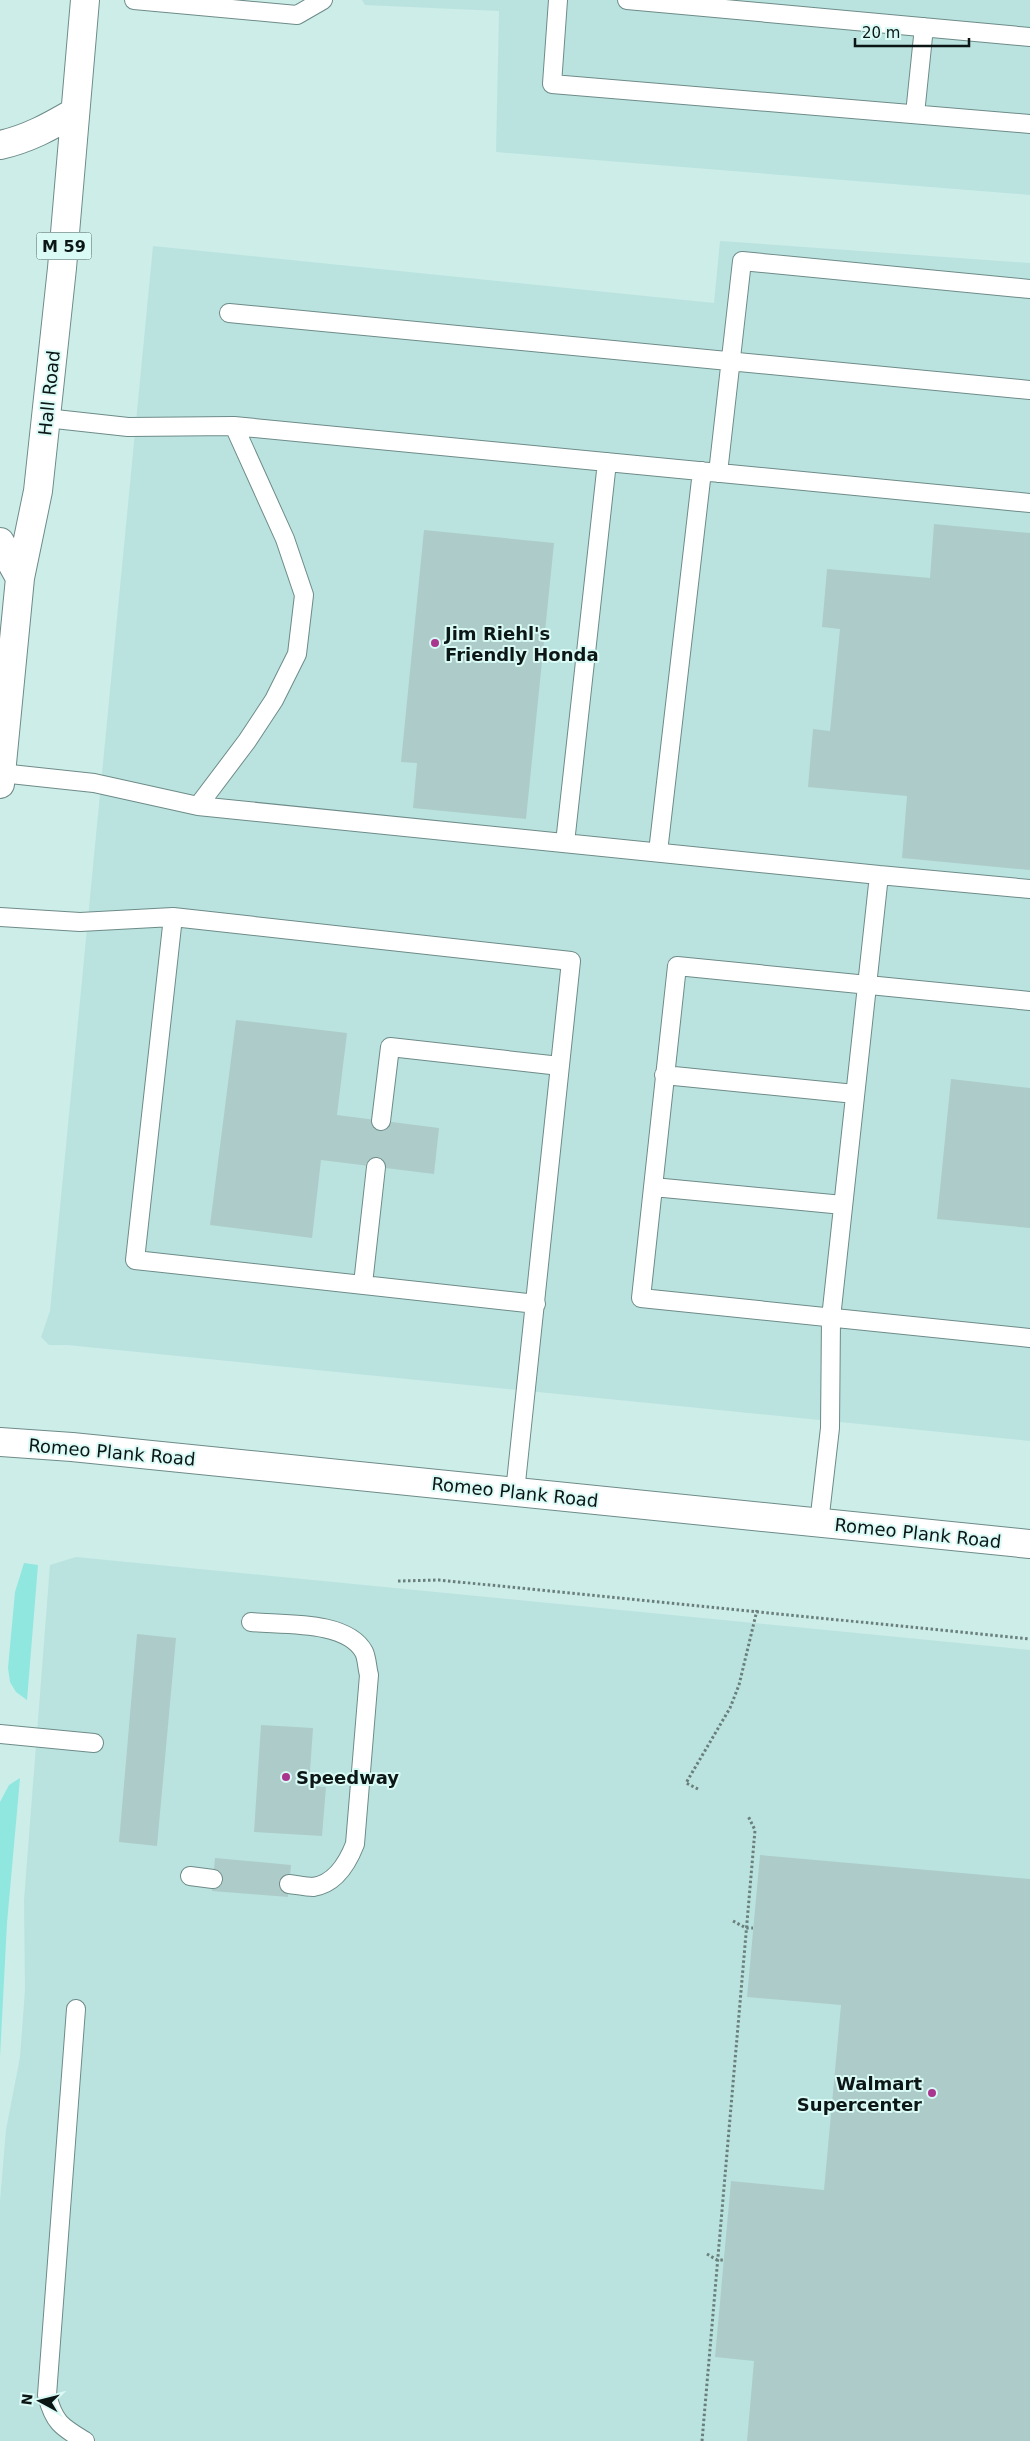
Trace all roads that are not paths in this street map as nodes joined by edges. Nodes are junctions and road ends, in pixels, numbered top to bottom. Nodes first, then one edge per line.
1 (85, 0) edge
2 (134, 0) edge
3 (323, 0) edge
4 (558, 0) edge
5 (628, 0) edge
6 (924, 27) junction
7 (1030, 37) edge
8 (75, 112) junction
9 (915, 114) junction
10 (1030, 124) edge
11 (0, 145) edge
12 (1030, 289) edge
13 (229, 312) dead end
14 (730, 360) junction
15 (1030, 390) edge
16 (46, 418) junction
17 (234, 426) junction
18 (606, 462) junction
19 (710, 472) junction
20 (1030, 503) edge
21 (0, 542) edge
22 (20, 578) junction
23 (0, 779) edge
24 (198, 806) junction
25 (566, 844) junction
26 (658, 852) junction
27 (879, 875) junction
28 (1030, 889) edge
29 (0, 917) edge
30 (174, 918) junction
31 (867, 985) junction
32 (1030, 1001) edge
33 (560, 1066) junction
34 (664, 1075) junction
35 (855, 1094) junction
36 (381, 1121) dead end
37 (376, 1167) dead end
38 (653, 1187) junction
39 (843, 1205) junction
40 (363, 1284) junction
41 (536, 1304) junction
42 (831, 1318) junction
43 (1030, 1338) edge
44 (0, 1442) edge
45 (515, 1492) junction
46 (819, 1523) junction
47 (1030, 1544) edge
48 (250, 1622) dead end
49 (0, 1734) edge
50 (94, 1743) dead end
51 (190, 1876) dead end
52 (213, 1879) dead end
53 (289, 1884) dead end
54 (76, 2009) dead end
55 (85, 2441) edge

1 - 8 main road, Hall Road / M 59
2 - 3 lane
4 - 9 lane
5 - 6 lane
6 - 7 lane
6 - 9 lane
8 - 11 main road
8 - 16 main road, Hall Road / M 59
9 - 10 lane
12 - 14 lane
13 - 14 lane
14 - 15 lane
14 - 19 lane
16 - 17 lane
16 - 22 main road, Hall Road / M 59
17 - 18 lane
17 - 24 lane
18 - 19 lane
18 - 25 lane
19 - 20 lane
19 - 26 lane
21 - 22 main road
22 - 23 main road, Hall Road / M 59
23 - 24 lane
24 - 25 lane
25 - 26 lane
26 - 27 lane
27 - 28 lane
27 - 31 lane
29 - 30 lane
30 - 33 lane
30 - 40 lane
31 - 32 lane
31 - 34 lane
31 - 35 lane
33 - 36 lane
33 - 41 lane
34 - 35 lane
34 - 38 lane
35 - 39 lane
37 - 40 lane
38 - 39 lane
38 - 42 lane
39 - 42 lane
40 - 41 lane
41 - 45 lane
42 - 43 lane
42 - 46 lane
44 - 45 main road, Romeo Plank Road
45 - 46 main road, Romeo Plank Road
46 - 47 main road, Romeo Plank Road
48 - 53 lane
49 - 50 lane
51 - 52 lane
54 - 55 lane

